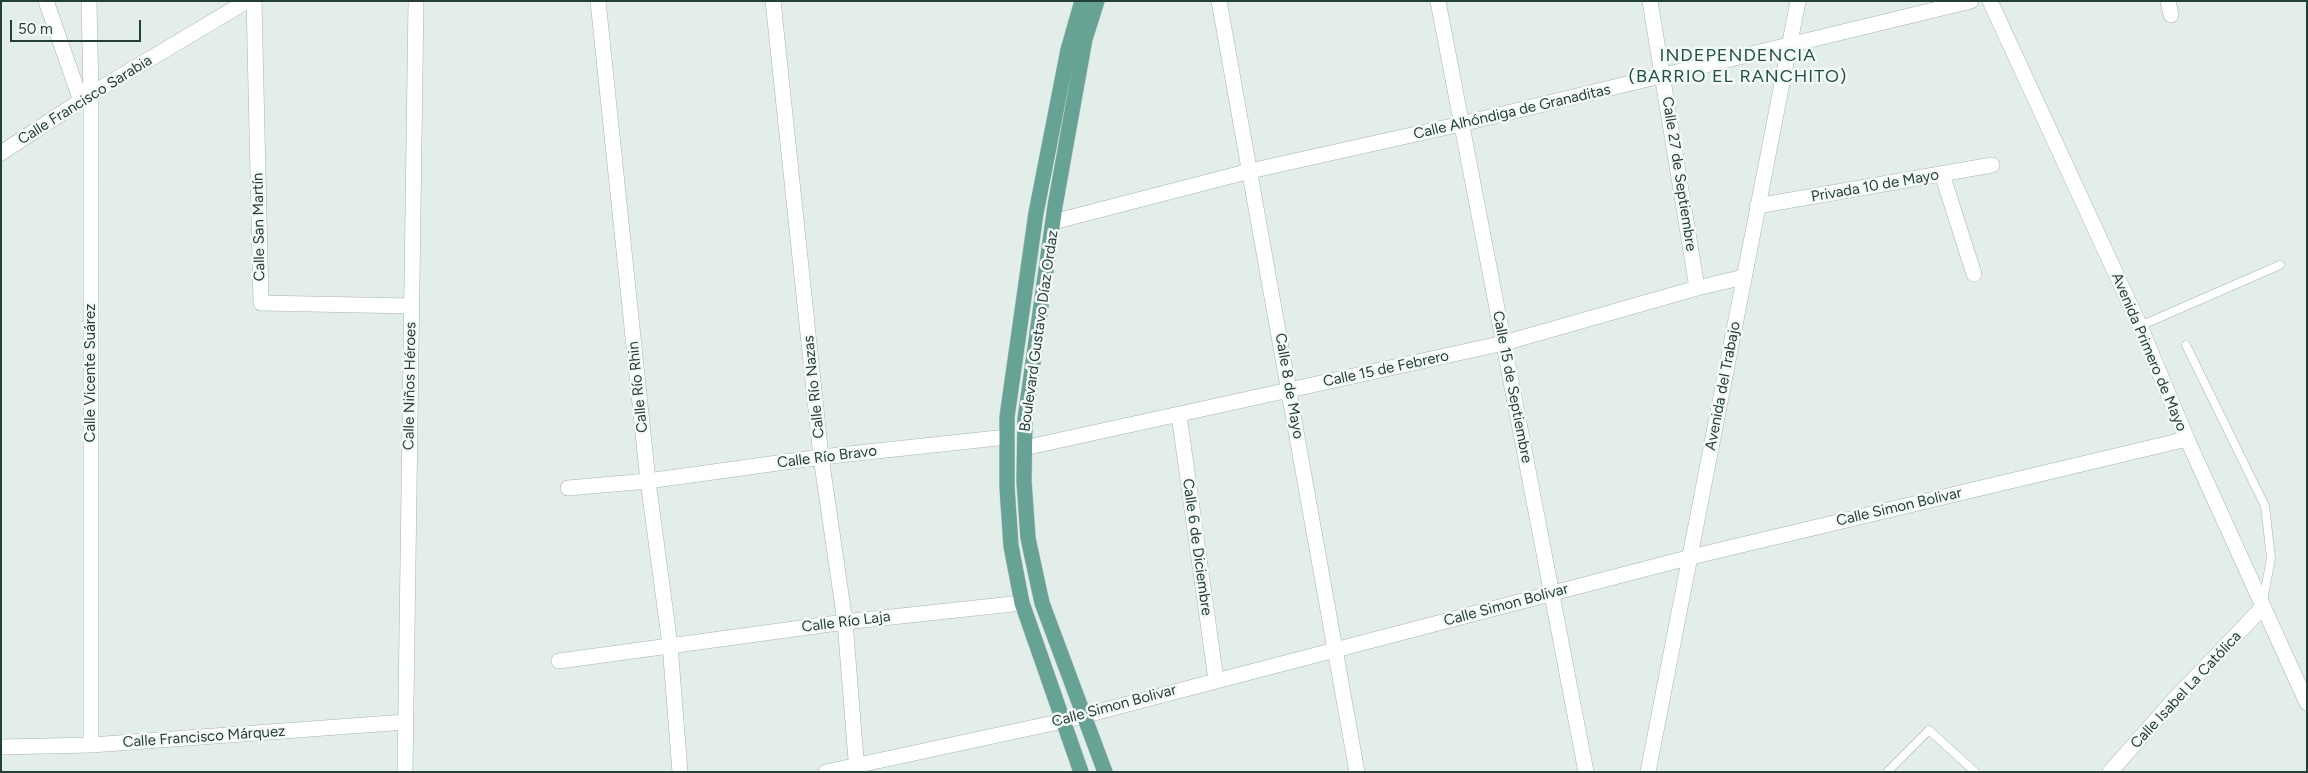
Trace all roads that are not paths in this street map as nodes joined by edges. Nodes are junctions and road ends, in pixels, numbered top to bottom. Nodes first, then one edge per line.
1 (46, 1) edge
2 (89, 1) edge
3 (247, 1) edge
4 (254, 1) edge
5 (416, 1) edge
6 (598, 1) edge
7 (772, 1) edge
8 (1082, 1) edge
9 (1097, 1) edge
10 (1219, 1) edge
11 (1438, 1) edge
12 (1650, 1) edge
13 (1798, 1) edge
14 (1971, 1) edge
15 (1990, 1) edge
16 (1790, 45) junction
17 (1664, 76) junction
18 (86, 98) junction
19 (1461, 124) junction
20 (1, 154) edge
21 (1992, 165) dead end
22 (1250, 171) junction
23 (1942, 174) junction
24 (1757, 206) junction
25 (1053, 222) junction
26 (2280, 265) dead end
27 (1974, 274) dead end
28 (1744, 277) junction
29 (1697, 288) junction
30 (411, 306) junction
31 (2140, 326) junction
32 (1504, 343) junction
33 (2186, 345) dead end
34 (1290, 390) junction
35 (1179, 415) junction
36 (1007, 437) junction
37 (2187, 439) junction
38 (1024, 448) junction
39 (821, 457) junction
40 (648, 481) junction
41 (568, 488) dead end
42 (1691, 557) junction
43 (1552, 593) junction
44 (1022, 603) junction
45 (2262, 608) junction
46 (845, 622) junction
47 (670, 645) junction
48 (1336, 650) junction
49 (559, 661) dead end
50 (1216, 680) junction
51 (2307, 703) edge
52 (1083, 714) junction
53 (1063, 721) junction
54 (406, 722) junction
55 (91, 745) junction
56 (1, 747) edge
57 (857, 768) edge
58 (405, 772) edge
59 (680, 772) edge
60 (826, 772) edge
61 (1081, 772) edge
62 (1105, 772) edge
63 (1357, 772) edge
64 (1586, 772) edge
65 (1648, 772) edge
66 (1887, 772) edge
67 (1975, 772) edge
68 (2110, 772) edge

1 - 18 street
2 - 18 street, Calle Vicente Suárez
3 - 18 street, Calle Francisco Sarabia
4 - 30 street, Calle San Martín
5 - 30 street, Calle Niños Héroes
6 - 40 street, Calle Río Rhin
7 - 39 street, Calle Río Nazas
8 - 36 main road, Boulevard Gustavo Díaz Ordaz
9 - 25 main road, Boulevard Gustavo Díaz Ordaz
10 - 22 street, Calle 8 de Mayo
11 - 19 street, Calle 15 de Septiembre
12 - 17 street, Calle 27 de Septiembre
13 - 16 street, Avenida del Trabajo
14 - 16 street, Calle Alhóndiga de Granaditas
15 - 31 street, Avenida Primero de Mayo
16 - 17 street, Calle Alhóndiga de Granaditas
16 - 24 street, Avenida del Trabajo
17 - 19 street, Calle Alhóndiga de Granaditas
17 - 29 street, Calle 27 de Septiembre
18 - 20 street, Calle Francisco Sarabia
18 - 55 street, Calle Vicente Suárez
19 - 22 street, Calle Alhóndiga de Granaditas
19 - 32 street, Calle 15 de Septiembre
21 - 23 street, Privada 10 de Mayo
22 - 25 street, Calle Alhóndiga de Granaditas
22 - 34 street, Calle 8 de Mayo
23 - 24 street, Privada 10 de Mayo
23 - 27 street
24 - 28 street, Avenida del Trabajo
25 - 38 main road, Boulevard Gustavo Díaz Ordaz
26 - 31 lane
28 - 29 street, Calle 15 de Febrero
28 - 42 street, Avenida del Trabajo
29 - 32 street, Calle 15 de Febrero
30 - 54 street, Calle Niños Héroes
31 - 37 street, Avenida Primero de Mayo
32 - 34 street, Calle 15 de Febrero
32 - 43 street, Calle 15 de Septiembre
33 - 45 lane
34 - 35 street, Calle 15 de Febrero
34 - 48 street, Calle 8 de Mayo
35 - 38 street, Calle 15 de Febrero
35 - 50 street, Calle 6 de Diciembre
36 - 39 street, Calle Río Bravo
36 - 44 main road, Boulevard Gustavo Díaz Ordaz
37 - 42 street, Calle Simon Bolivar
37 - 45 street, Avenida Primero de Mayo
38 - 52 main road, Boulevard Gustavo Díaz Ordaz
39 - 40 street, Calle Río Bravo
39 - 46 street, Calle Río Nazas
40 - 41 street, Calle Río Bravo
40 - 47 street, Calle Río Rhin
42 - 43 street, Calle Simon Bolivar
42 - 65 street, Avenida del Trabajo
43 - 48 street, Calle Simon Bolivar
43 - 64 street, Calle 15 de Septiembre
44 - 46 street, Calle Río Laja
44 - 53 main road, Boulevard Gustavo Díaz Ordaz
45 - 51 street, Avenida Primero de Mayo
45 - 68 street, Calle Isabel La Católica
46 - 47 street, Calle Río Laja
46 - 57 street, Calle Río Nazas
47 - 49 street, Calle Río Laja
47 - 59 street, Calle Río Rhin
48 - 50 street, Calle Simon Bolivar
48 - 63 street, Calle 8 de Mayo
50 - 52 street, Calle Simon Bolivar
52 - 53 street, Calle Simon Bolivar
52 - 62 main road, Boulevard Gustavo Díaz Ordaz
53 - 57 street, Calle Simon Bolivar
53 - 61 main road, Boulevard Gustavo Díaz Ordaz
54 - 55 street, Calle Francisco Márquez
54 - 58 street, Calle Niños Héroes
55 - 56 street, Calle Francisco Márquez
57 - 60 street, Calle Simon Bolivar
66 - 67 lane

